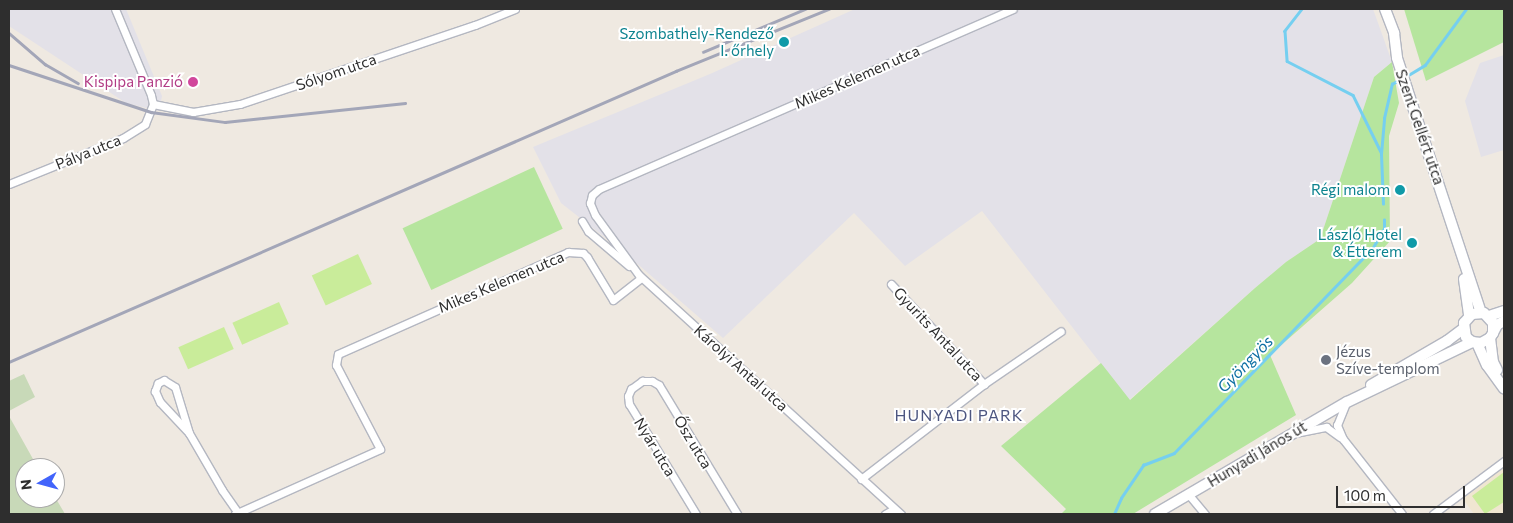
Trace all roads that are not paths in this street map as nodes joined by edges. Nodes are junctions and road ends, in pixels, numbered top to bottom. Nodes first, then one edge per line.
1 (115, 9) edge
2 (515, 9) edge
3 (1013, 9) edge
4 (1385, 9) edge
5 (499, 12) edge
6 (153, 104) junction
7 (9, 184) edge
8 (582, 221) dead end
9 (1458, 244) junction
10 (642, 278) junction
11 (891, 284) dead end
12 (1504, 312) edge
13 (1469, 315) junction
14 (1485, 315) junction
15 (1504, 321) edge
16 (1463, 329) junction
17 (1061, 331) dead end
18 (1491, 336) junction
19 (1475, 343) junction
20 (642, 381) joint
21 (984, 384) junction
22 (1504, 384) edge
23 (1504, 388) edge
24 (1359, 395) junction
25 (1347, 402) junction
26 (189, 433) junction
27 (1292, 433) junction
28 (1343, 439) junction
29 (1504, 461) edge
30 (862, 479) junction
31 (1189, 495) junction
32 (894, 509) junction
33 (237, 514) edge
34 (696, 514) edge
35 (737, 514) edge
36 (885, 514) edge
37 (901, 514) edge
38 (1155, 514) edge
39 (1205, 514) edge
40 (1402, 514) edge
41 (1433, 514) edge

1 - 6 street
2 - 5 street, Sólyom utca
3 - 10 street, Mikes Kelemen utca
4 - 9 street, Szent Gellért utca
5 - 6 street, Sólyom utca
6 - 7 street, Pálya utca
8 - 10 street, Károlyi Antal utca
9 - 13 street, Szent Gellért utca
9 - 14 street, Szent Gellért utca
10 - 30 street, Károlyi Antal utca
10 - 33 street, Mikes Kelemen utca
11 - 21 street, Gyurits Antal utca
12 - 14 street
13 - 14 street
13 - 16 street
14 - 18 street
15 - 18 street
16 - 19 street
16 - 24 street, Hunyadi János út
17 - 21 street
18 - 19 street
18 - 22 street
19 - 23 street
19 - 24 street, Hunyadi János út
20 - 34 street, Nyár utca
20 - 35 street, Ősz utca
21 - 30 street
24 - 25 street, Hunyadi János út
25 - 27 street, Hunyadi János út
25 - 28 street
26 - 26 street
26 - 33 street
27 - 28 street
27 - 31 street, Hunyadi János út
28 - 40 street
29 - 41 street
30 - 32 street, Károlyi Antal utca
31 - 38 street, Hunyadi János út
31 - 39 street
32 - 36 street
32 - 37 street, Károlyi Antal utca

